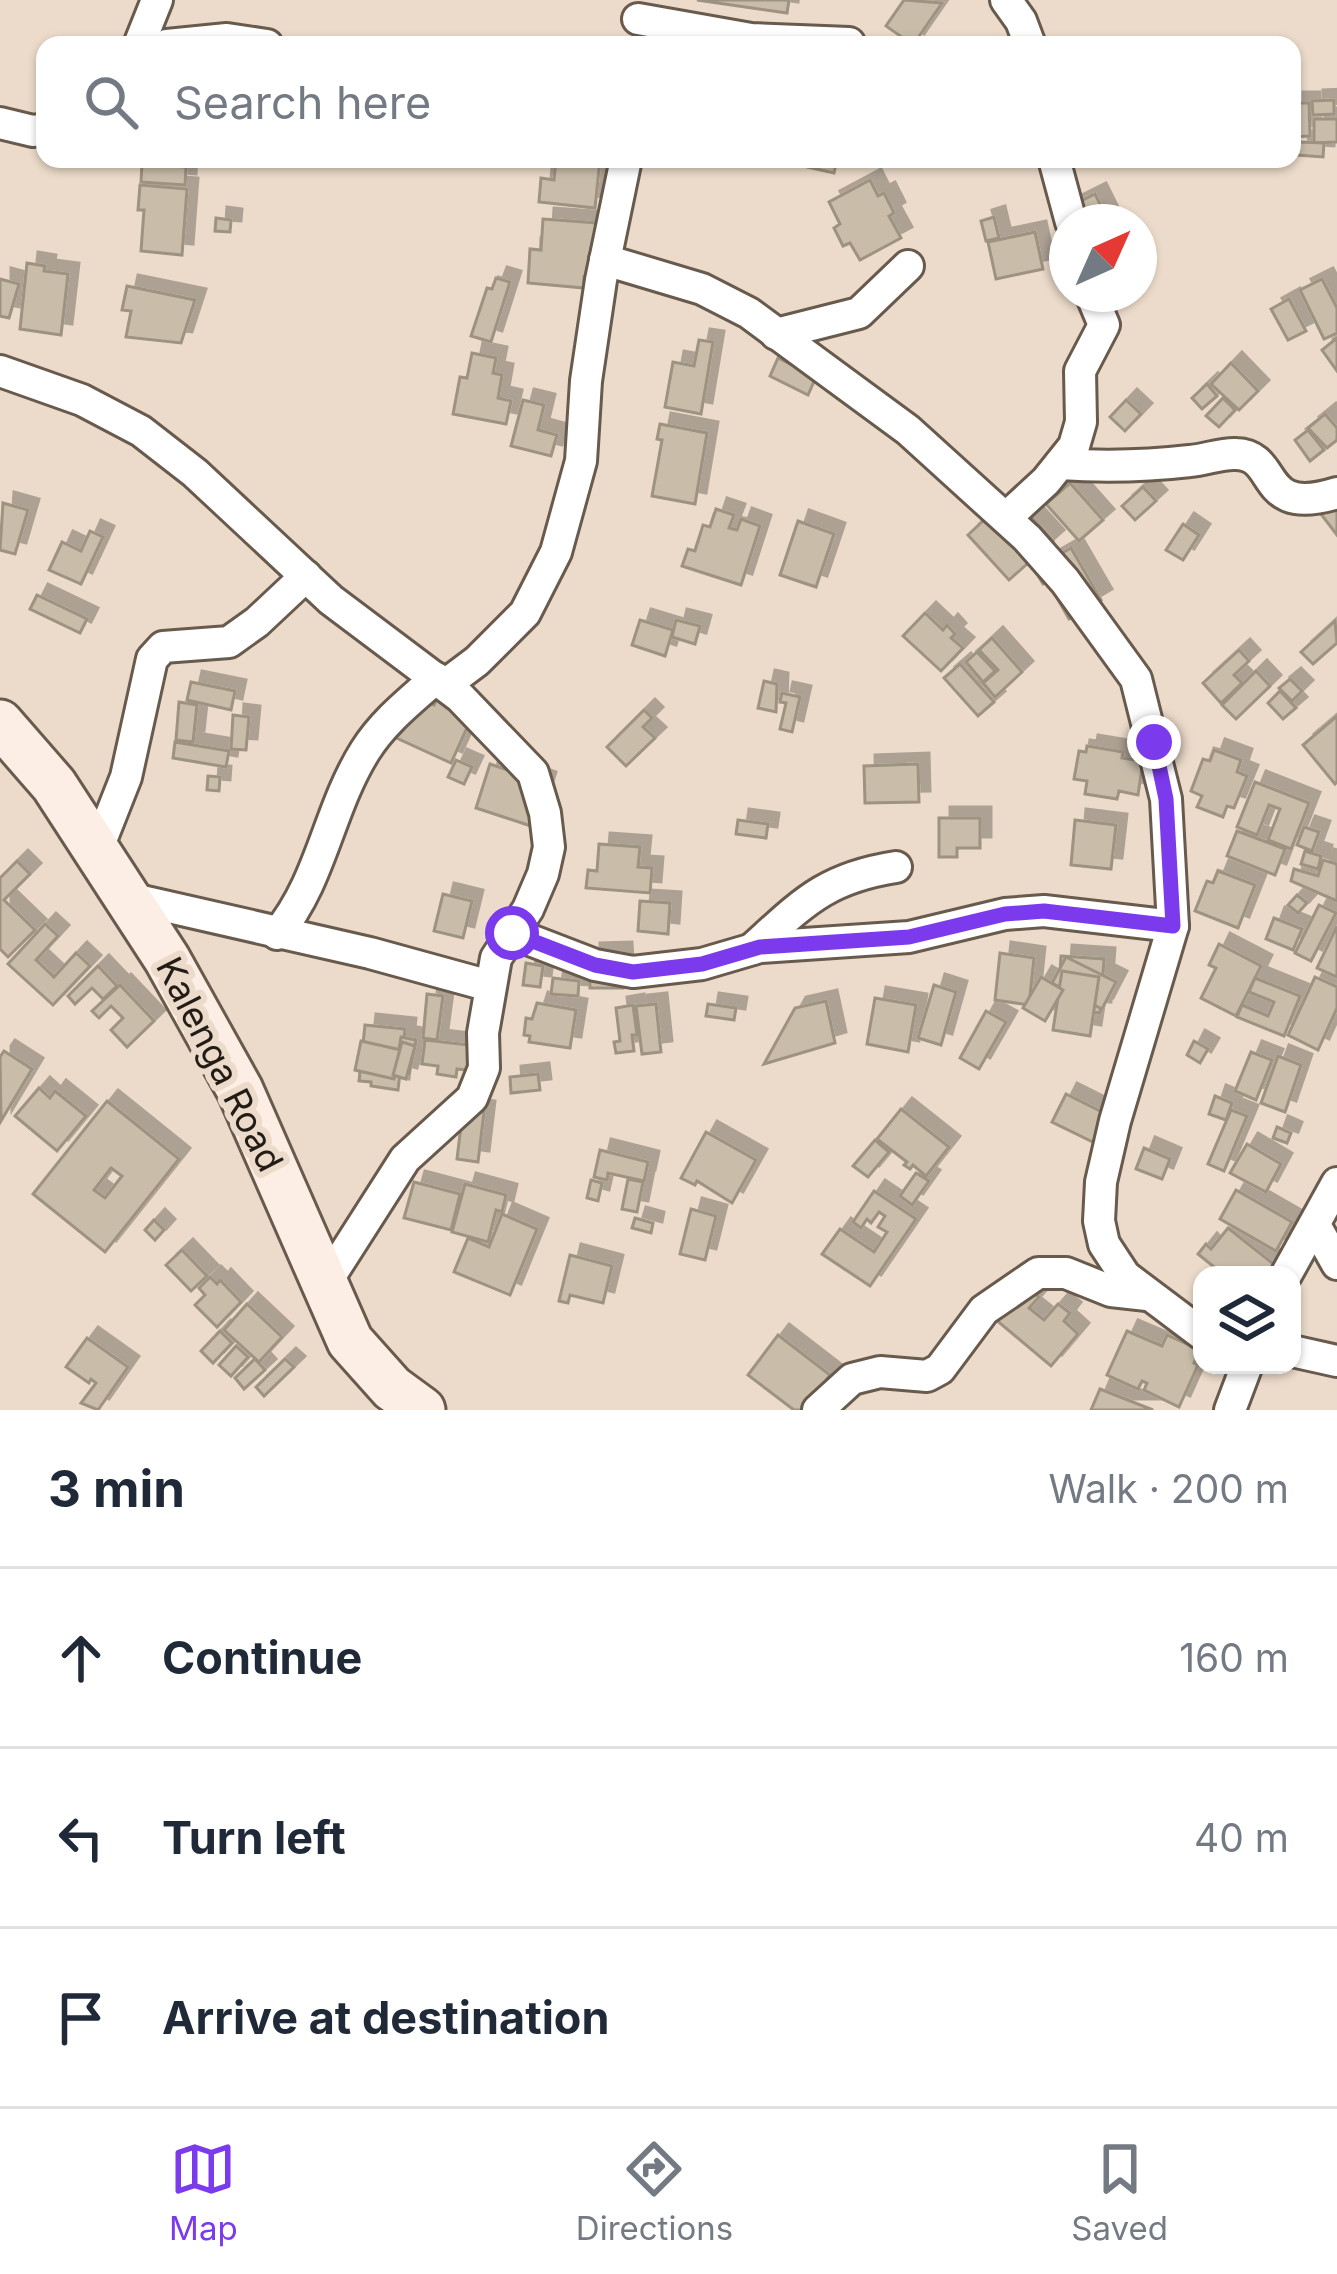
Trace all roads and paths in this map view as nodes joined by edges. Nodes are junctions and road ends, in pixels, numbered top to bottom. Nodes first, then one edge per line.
1 (158, 0) edge
2 (1006, 0) edge
3 (638, 21) edge
4 (143, 36) edge
5 (732, 36) edge
6 (1027, 36) edge
7 (0, 123) edge
8 (36, 130) edge
9 (624, 168) edge
10 (1056, 168) edge
11 (1066, 204) edge
12 (605, 260) junction
13 (908, 266) dead end
14 (1099, 312) edge
15 (776, 334) junction
16 (0, 371) edge
17 (1060, 464) junction
18 (1337, 494) edge
19 (1007, 517) junction
20 (306, 576) junction
21 (440, 681) junction
22 (0, 723) edge
23 (98, 848) junction
24 (896, 867) dead end
25 (129, 898) junction
26 (1173, 926) junction
27 (512, 933) junction
28 (277, 934) junction
29 (752, 950) junction
30 (490, 986) junction
31 (1337, 1183) edge
32 (1315, 1225) junction
33 (1337, 1264) edge
34 (1291, 1266) edge
35 (326, 1284) junction
36 (1147, 1295) junction
37 (1193, 1328) edge
38 (1301, 1354) edge
39 (1337, 1361) edge
40 (1244, 1374) edge
41 (422, 1410) edge
42 (818, 1410) edge
43 (1230, 1410) edge

1 - 4 street
2 - 6 street
3 - 5 street
7 - 8 street
9 - 12 street
10 - 11 street
12 - 15 street
12 - 21 street
13 - 15 street
14 - 17 street
15 - 19 street
16 - 20 street
17 - 18 street
17 - 19 street
19 - 26 street
20 - 21 street
20 - 23 street
21 - 27 street
21 - 28 street
22 - 23 main road, Kalenga Road
23 - 25 main road, Kalenga Road
24 - 29 street
25 - 28 street
25 - 35 main road, Kalenga Road
26 - 29 street
26 - 36 street
27 - 29 street
27 - 30 street
28 - 30 street
30 - 35 street
31 - 32 street
32 - 33 street
32 - 34 street
35 - 41 main road, Kalenga Road
36 - 37 street
36 - 42 street
38 - 39 street
40 - 43 street

